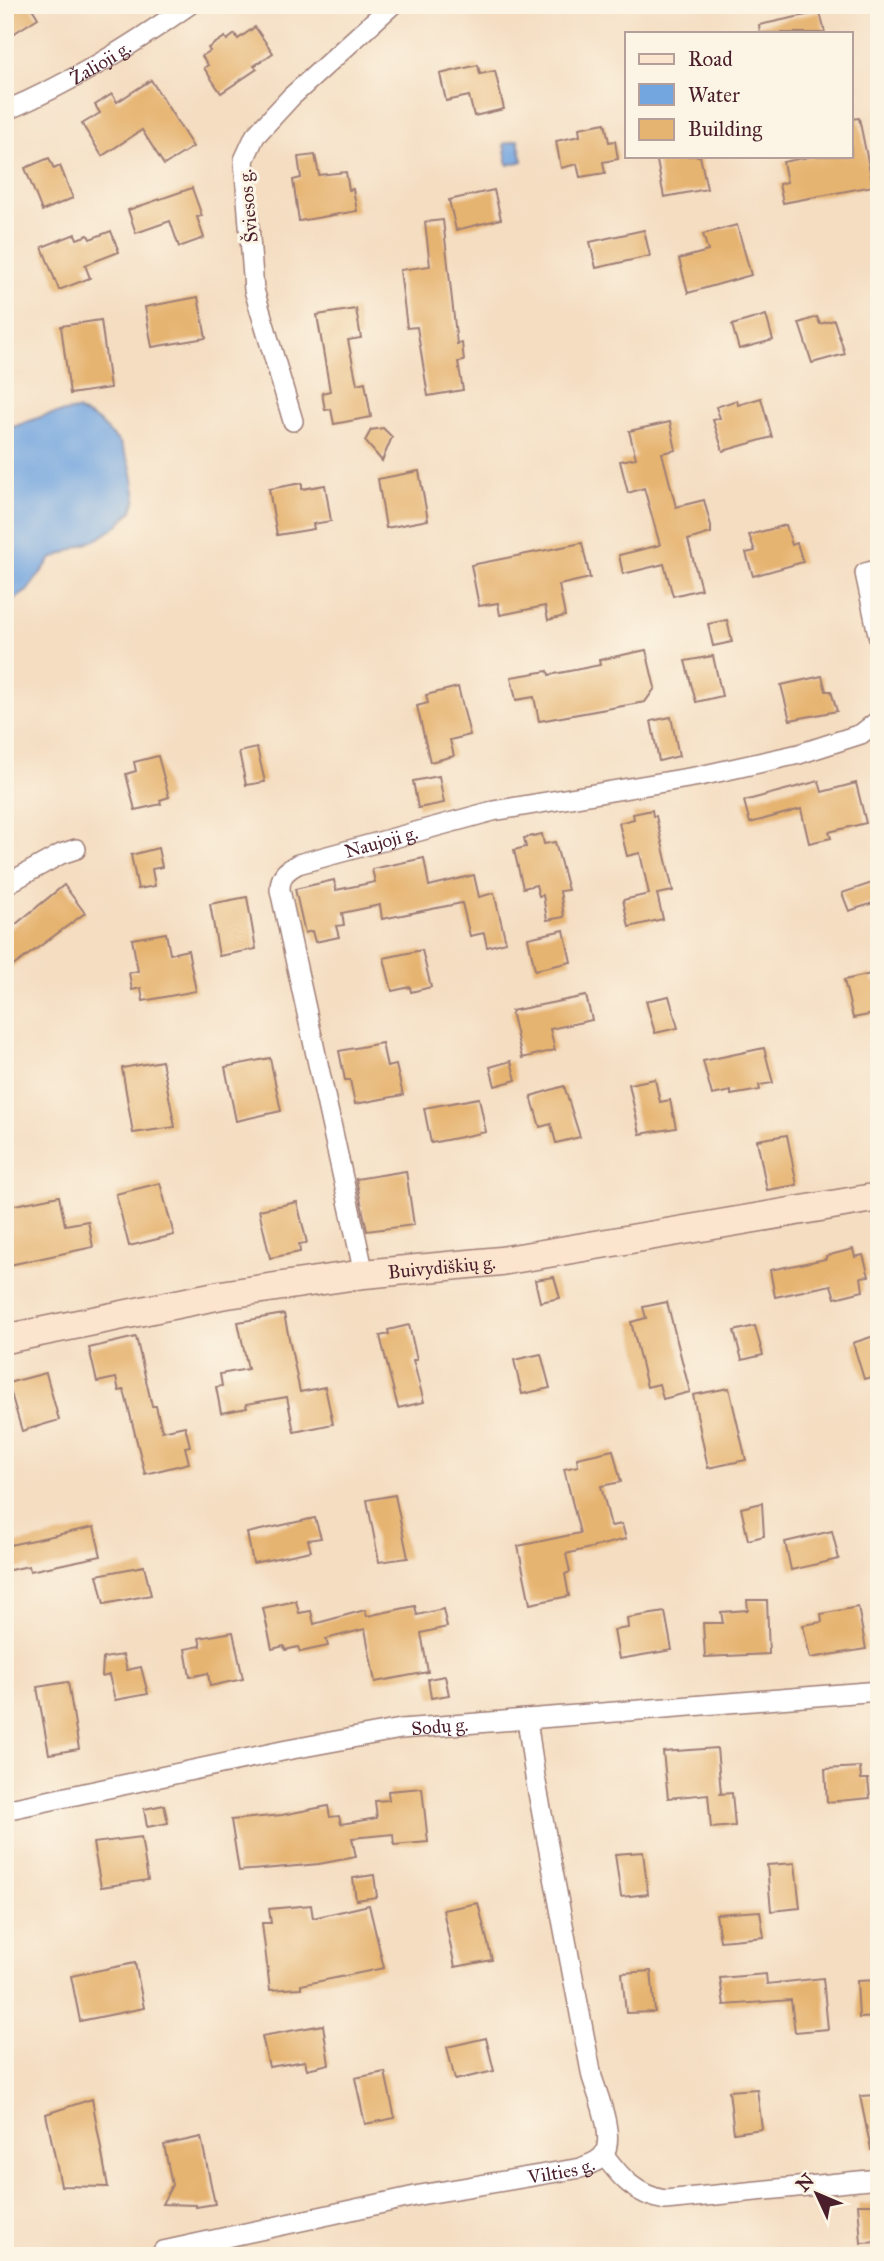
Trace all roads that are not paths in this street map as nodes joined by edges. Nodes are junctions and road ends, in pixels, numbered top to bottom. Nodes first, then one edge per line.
1 (189, 5) edge
2 (392, 5) edge
3 (5, 111) edge
4 (293, 421) dead end
5 (879, 569) edge
6 (879, 639) edge
7 (879, 720) edge
8 (76, 849) dead end
9 (5, 885) edge
10 (879, 1197) edge
11 (364, 1274) junction
12 (5, 1339) edge
13 (879, 1691) edge
14 (527, 1719) junction
15 (5, 1810) edge
16 (604, 2155) junction
17 (879, 2179) edge
18 (163, 2250) dead end

1 - 3 street, Žalioji g.
2 - 4 street, Šviesos g.
5 - 6 street
7 - 11 street, Naujoji g.
8 - 9 street
10 - 11 main road, Buivydiškių g.
11 - 12 main road, Buivydiškių g.
13 - 14 street, Sodų g.
14 - 15 street, Sodų g.
14 - 16 street, Vilties g.
16 - 17 street
16 - 18 street, Vilties g.

